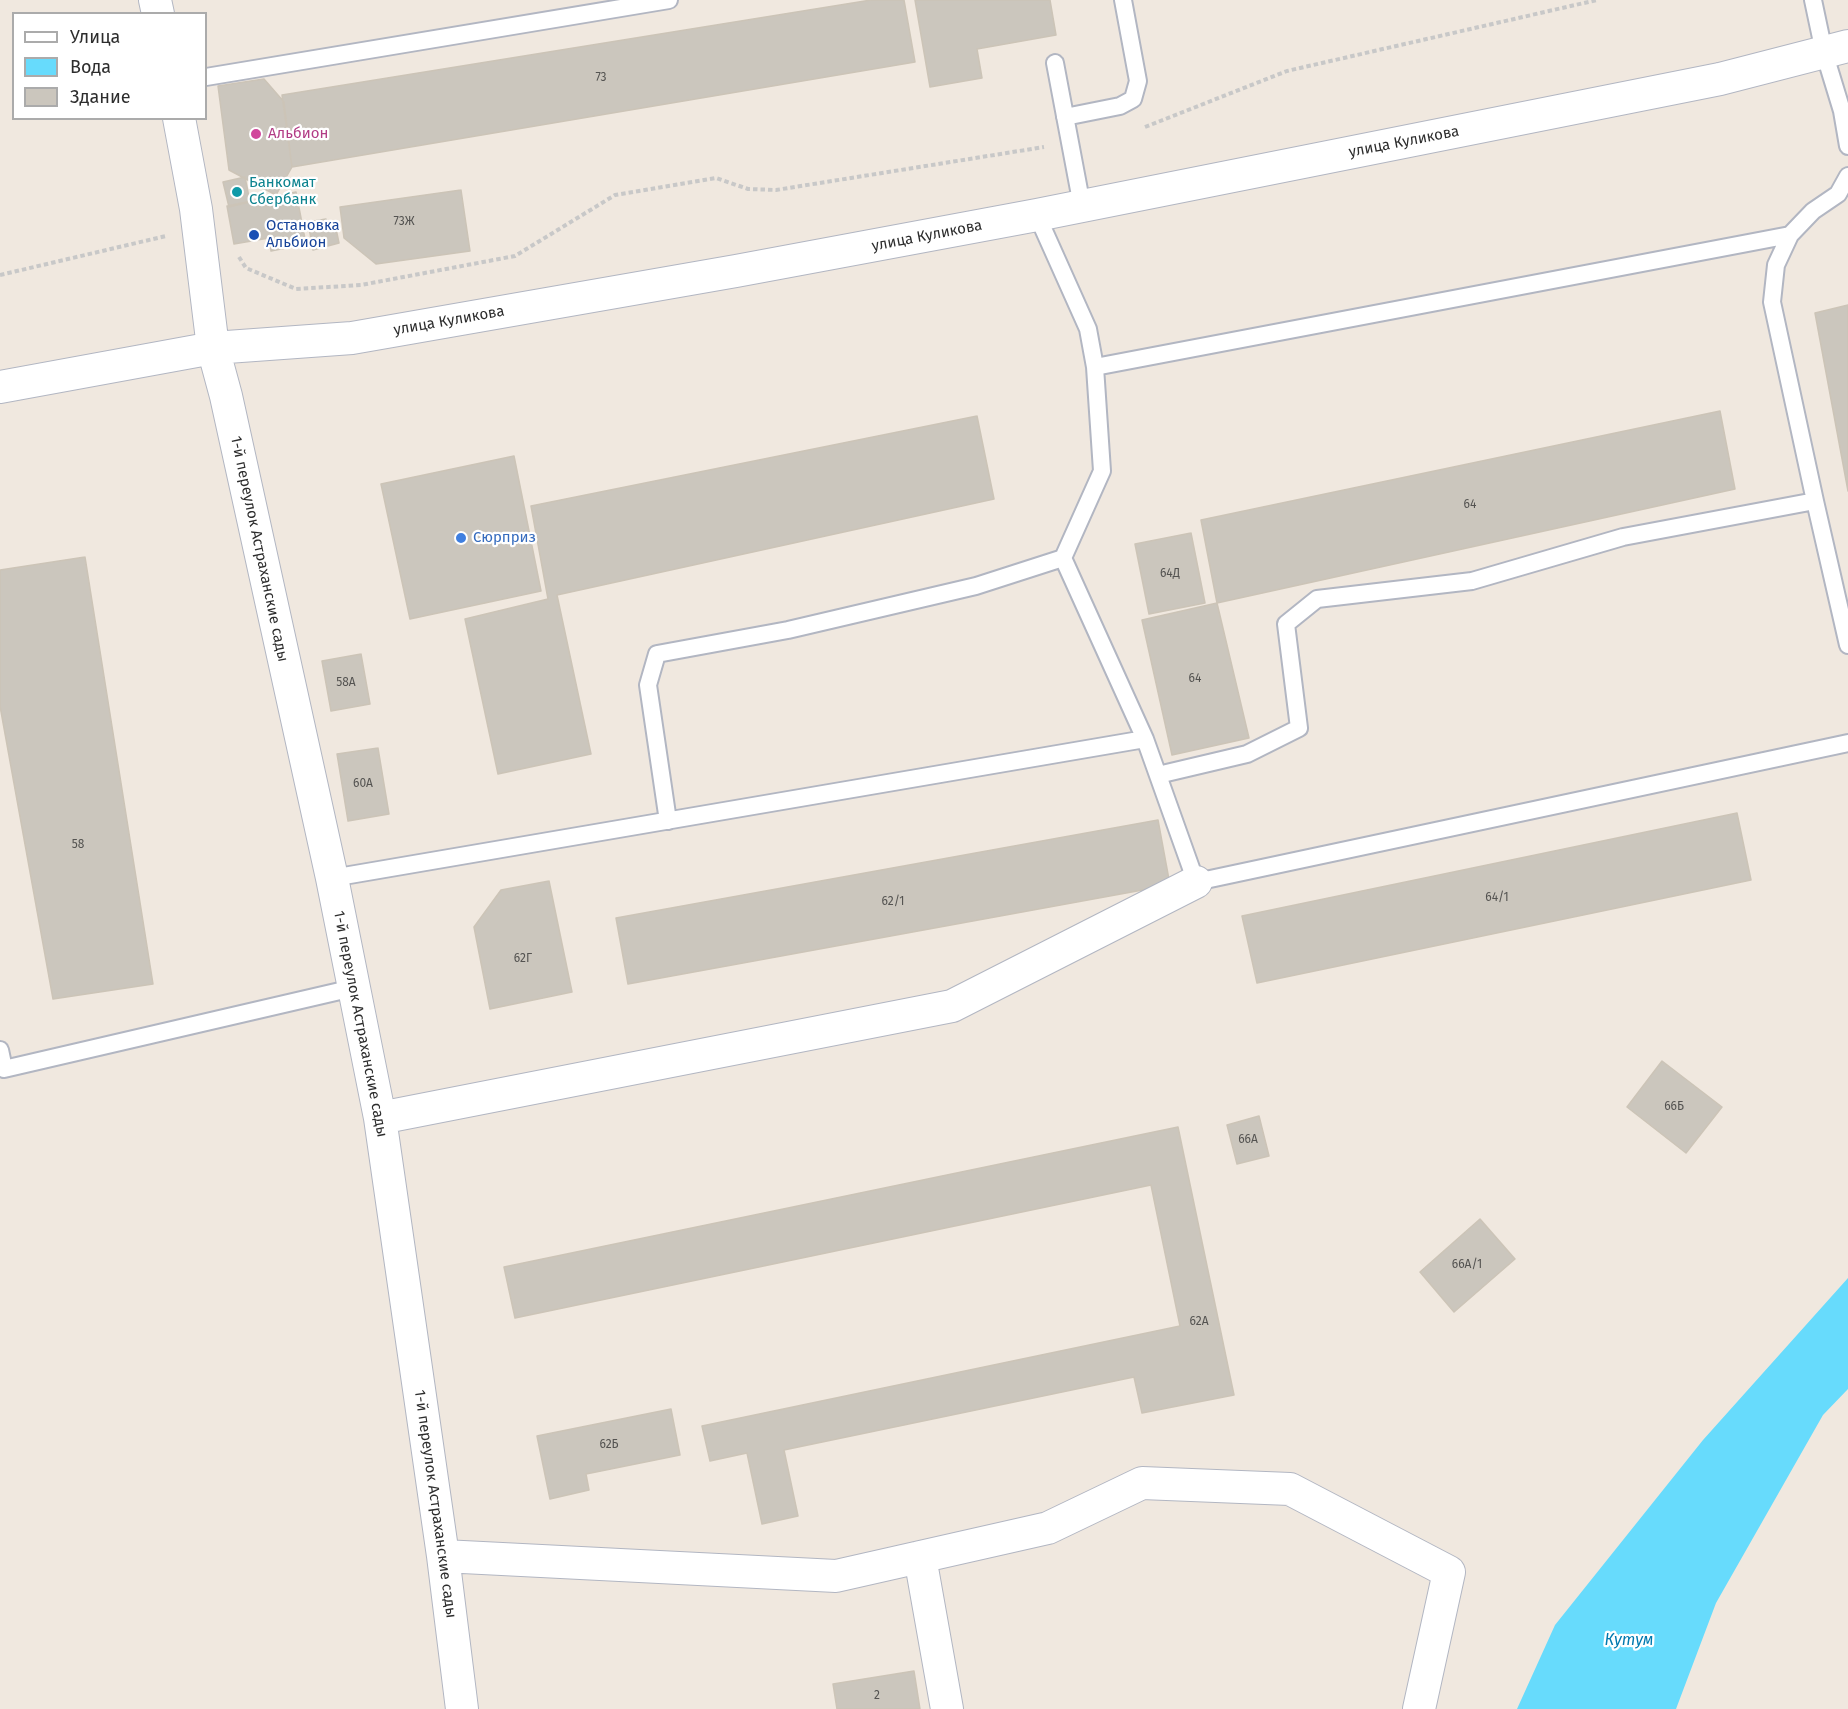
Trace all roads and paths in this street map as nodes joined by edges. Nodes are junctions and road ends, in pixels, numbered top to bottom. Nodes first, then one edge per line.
1 (669, 0) edge
2 (1123, 0) edge
3 (1598, 0) edge
4 (1813, 0) edge
5 (1836, 49) edge
6 (1055, 63) dead end
7 (207, 77) edge
8 (1065, 117) junction
9 (178, 120) edge
10 (1143, 128) dead end
11 (1070, 142) junction
12 (1848, 146) edge
13 (1848, 176) edge
14 (1843, 197) edge
15 (1083, 206) junction
16 (1037, 215) junction
17 (198, 229) junction
18 (1790, 235) junction
19 (0, 275) edge
20 (213, 348) junction
21 (1095, 367) junction
22 (0, 387) edge
23 (1815, 501) junction
24 (1063, 558) junction
25 (1848, 645) edge
26 (1145, 739) junction
27 (1848, 743) edge
28 (1158, 775) junction
29 (668, 821) junction
30 (332, 878) junction
31 (1196, 882) junction
32 (353, 988) junction
33 (0, 1050) edge
34 (380, 1118) junction
35 (443, 1556) junction
36 (920, 1557) junction
37 (462, 1709) edge
38 (947, 1709) edge
39 (1419, 1709) edge

1 - 7 lane
2 - 8 lane
3 - 10 path
4 - 5 lane
5 - 12 lane
5 - 15 street, улица Куликова
6 - 8 lane
8 - 11 lane
9 - 17 street, 1-й переулок Астраханские сады
11 - 15 lane
11 - 17 path
13 - 14 lane
14 - 18 lane
15 - 16 street, улица Куликова
16 - 20 street, улица Куликова
16 - 21 lane
17 - 19 path
17 - 20 street, 1-й переулок Астраханские сады
18 - 21 lane
18 - 23 lane
20 - 22 street, улица Куликова
20 - 30 street, 1-й переулок Астраханские сады
21 - 24 lane
23 - 25 lane
23 - 28 lane
24 - 26 lane
24 - 29 lane
26 - 28 lane
26 - 29 lane
27 - 31 lane
28 - 31 lane
29 - 30 lane
30 - 32 street, 1-й переулок Астраханские сады
31 - 34 street
32 - 33 lane
32 - 34 street, 1-й переулок Астраханские сады
34 - 35 street, 1-й переулок Астраханские сады
35 - 36 street
35 - 37 street, 1-й переулок Астраханские сады
36 - 38 street
36 - 39 street

